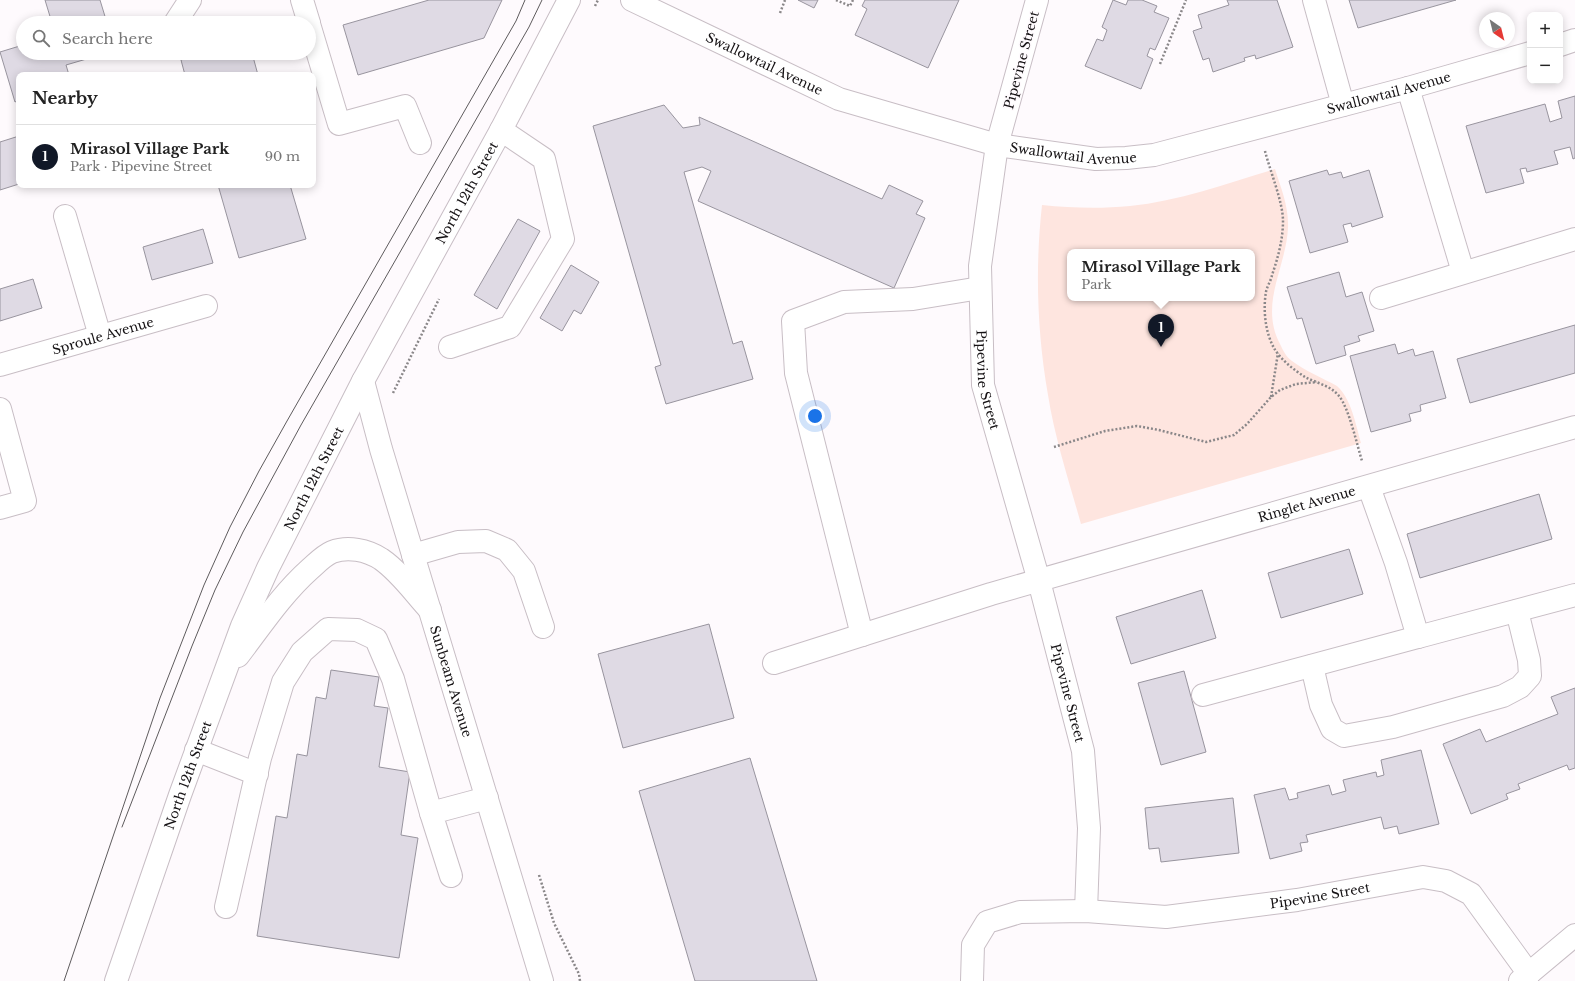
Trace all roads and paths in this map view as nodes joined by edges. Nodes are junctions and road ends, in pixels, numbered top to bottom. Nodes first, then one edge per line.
1 (190, 0) edge
2 (302, 0) edge
3 (569, 0) edge
4 (632, 0) edge
5 (785, 0) edge
6 (836, 0) edge
7 (853, 0) edge
8 (1037, 0) edge
9 (1186, 0) edge
10 (1314, 0) edge
11 (780, 13) dead end
12 (180, 16) edge
13 (307, 16) edge
14 (1575, 40) edge
15 (1563, 44) edge
16 (316, 47) edge
17 (1527, 54) edge
18 (1160, 64) dead end
19 (1408, 88) junction
20 (1343, 105) junction
21 (1259, 127) junction
22 (501, 130) junction
23 (420, 143) dead end
24 (998, 145) junction
25 (65, 216) dead end
26 (1575, 239) edge
27 (1463, 272) junction
28 (980, 288) junction
29 (1381, 298) dead end
30 (206, 306) dead end
31 (100, 336) junction
32 (450, 347) dead end
33 (1278, 352) junction
34 (0, 364) edge
35 (363, 381) junction
36 (1318, 382) junction
37 (1271, 397) junction
38 (0, 409) edge
39 (1575, 427) edge
40 (1054, 447) dead end
41 (1369, 487) junction
42 (0, 508) edge
43 (413, 555) junction
44 (1038, 581) junction
45 (1575, 595) edge
46 (430, 610) junction
47 (1517, 611) junction
48 (543, 627) dead end
49 (862, 635) junction
50 (1418, 637) junction
51 (774, 664) dead end
52 (1312, 666) junction
53 (225, 672) junction
54 (1203, 695) dead end
55 (196, 750) junction
56 (257, 774) junction
57 (487, 798) junction
58 (431, 813) junction
59 (451, 876) dead end
60 (226, 907) dead end
61 (1086, 911) junction
62 (1575, 935) edge
63 (1524, 978) edge
64 (116, 981) edge
65 (542, 981) edge
66 (972, 981) edge

1 - 12 street
2 - 13 street
3 - 22 street, North 12th Street
4 - 24 street, Swallowtail Avenue
5 - 11 path
6 - 7 path
8 - 24 street, Pipevine Street
9 - 18 path
10 - 20 street
14 - 15 street
16 - 23 street
17 - 19 street, Swallowtail Avenue
19 - 20 street, Swallowtail Avenue
19 - 27 street
20 - 21 street, Swallowtail Avenue
21 - 24 street, Swallowtail Avenue
21 - 33 path
22 - 32 street
22 - 35 street, North 12th Street
24 - 28 street, Pipevine Street
25 - 31 street
26 - 27 street
27 - 29 street
28 - 44 street, Pipevine Street
28 - 49 street
30 - 31 street, Sproule Avenue
31 - 34 street, Sproule Avenue
33 - 36 path
33 - 37 path
35 - 43 street, Sunbeam Avenue
35 - 53 street, North 12th Street
36 - 37 path
36 - 41 path
37 - 40 path
38 - 42 street
39 - 41 street, Ringlet Avenue
41 - 44 street, Ringlet Avenue
41 - 50 street
43 - 46 street, Sunbeam Avenue
43 - 48 street
44 - 49 street, Ringlet Avenue
44 - 61 street, Pipevine Street
45 - 47 street
46 - 53 street
46 - 57 street, Sunbeam Avenue
47 - 50 street
47 - 52 street
49 - 51 street, Ringlet Avenue
50 - 52 street
52 - 54 street
53 - 55 street, North 12th Street
55 - 56 street
55 - 64 street, North 12th Street
56 - 58 street
56 - 60 street
57 - 58 street
57 - 65 street, Sunbeam Avenue
58 - 59 street
61 - 63 street, Pipevine Street
61 - 66 street
62 - 63 street

